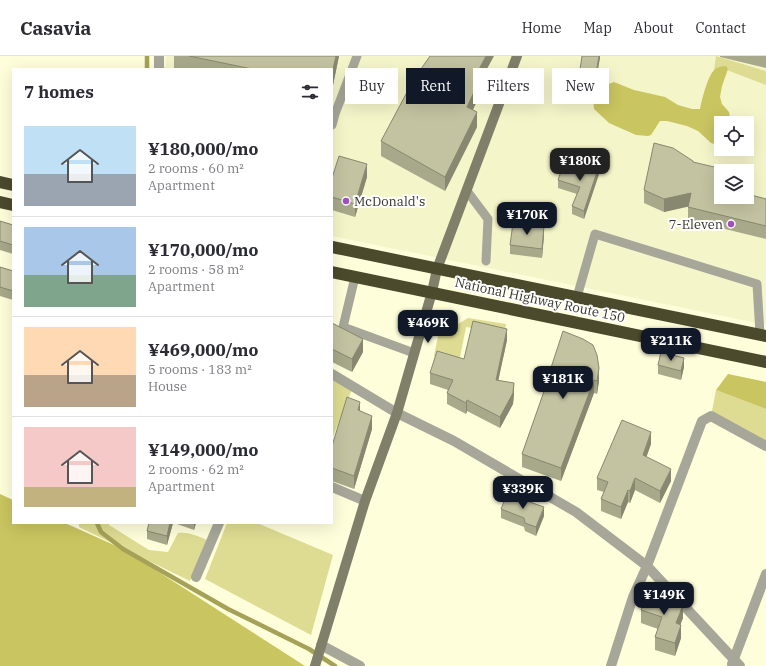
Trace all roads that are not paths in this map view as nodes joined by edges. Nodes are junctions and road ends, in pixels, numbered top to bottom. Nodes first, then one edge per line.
1 (159, 56) edge
2 (357, 56) edge
3 (517, 56) edge
4 (159, 68) edge
5 (333, 121) edge
6 (0, 182) edge
7 (12, 185) edge
8 (467, 191) junction
9 (0, 202) edge
10 (12, 205) edge
11 (333, 247) edge
12 (486, 261) dead end
13 (437, 269) junction
14 (333, 272) edge
15 (355, 277) junction
16 (432, 292) junction
17 (577, 297) junction
18 (763, 335) edge
19 (414, 353) junction
20 (766, 362) edge
21 (333, 375) edge
22 (397, 413) junction
23 (766, 446) edge
24 (333, 487) edge
25 (365, 501) junction
26 (219, 524) edge
27 (647, 566) junction
28 (766, 574) edge
29 (196, 577) dead end
30 (321, 646) junction
31 (735, 664) edge
32 (315, 666) edge
33 (360, 666) edge
34 (611, 666) edge

1 - 4 street
2 - 5 lane
3 - 8 street
6 - 7 highway
8 - 12 lane
8 - 13 street
9 - 10 highway
11 - 13 highway, National Highway Route 150
13 - 16 street
13 - 17 highway, National Highway Route 150
14 - 15 highway, National Highway Route 150
15 - 16 highway, National Highway Route 150
15 - 19 lane
16 - 19 street
16 - 20 highway, National Highway Route 150
17 - 18 highway, National Highway Route 150
17 - 18 lane
19 - 22 street
21 - 22 street
22 - 25 street
22 - 27 street
23 - 27 street
24 - 25 street
25 - 30 street
26 - 29 street
27 - 31 street
27 - 34 street
28 - 31 street
30 - 32 street
30 - 33 street

